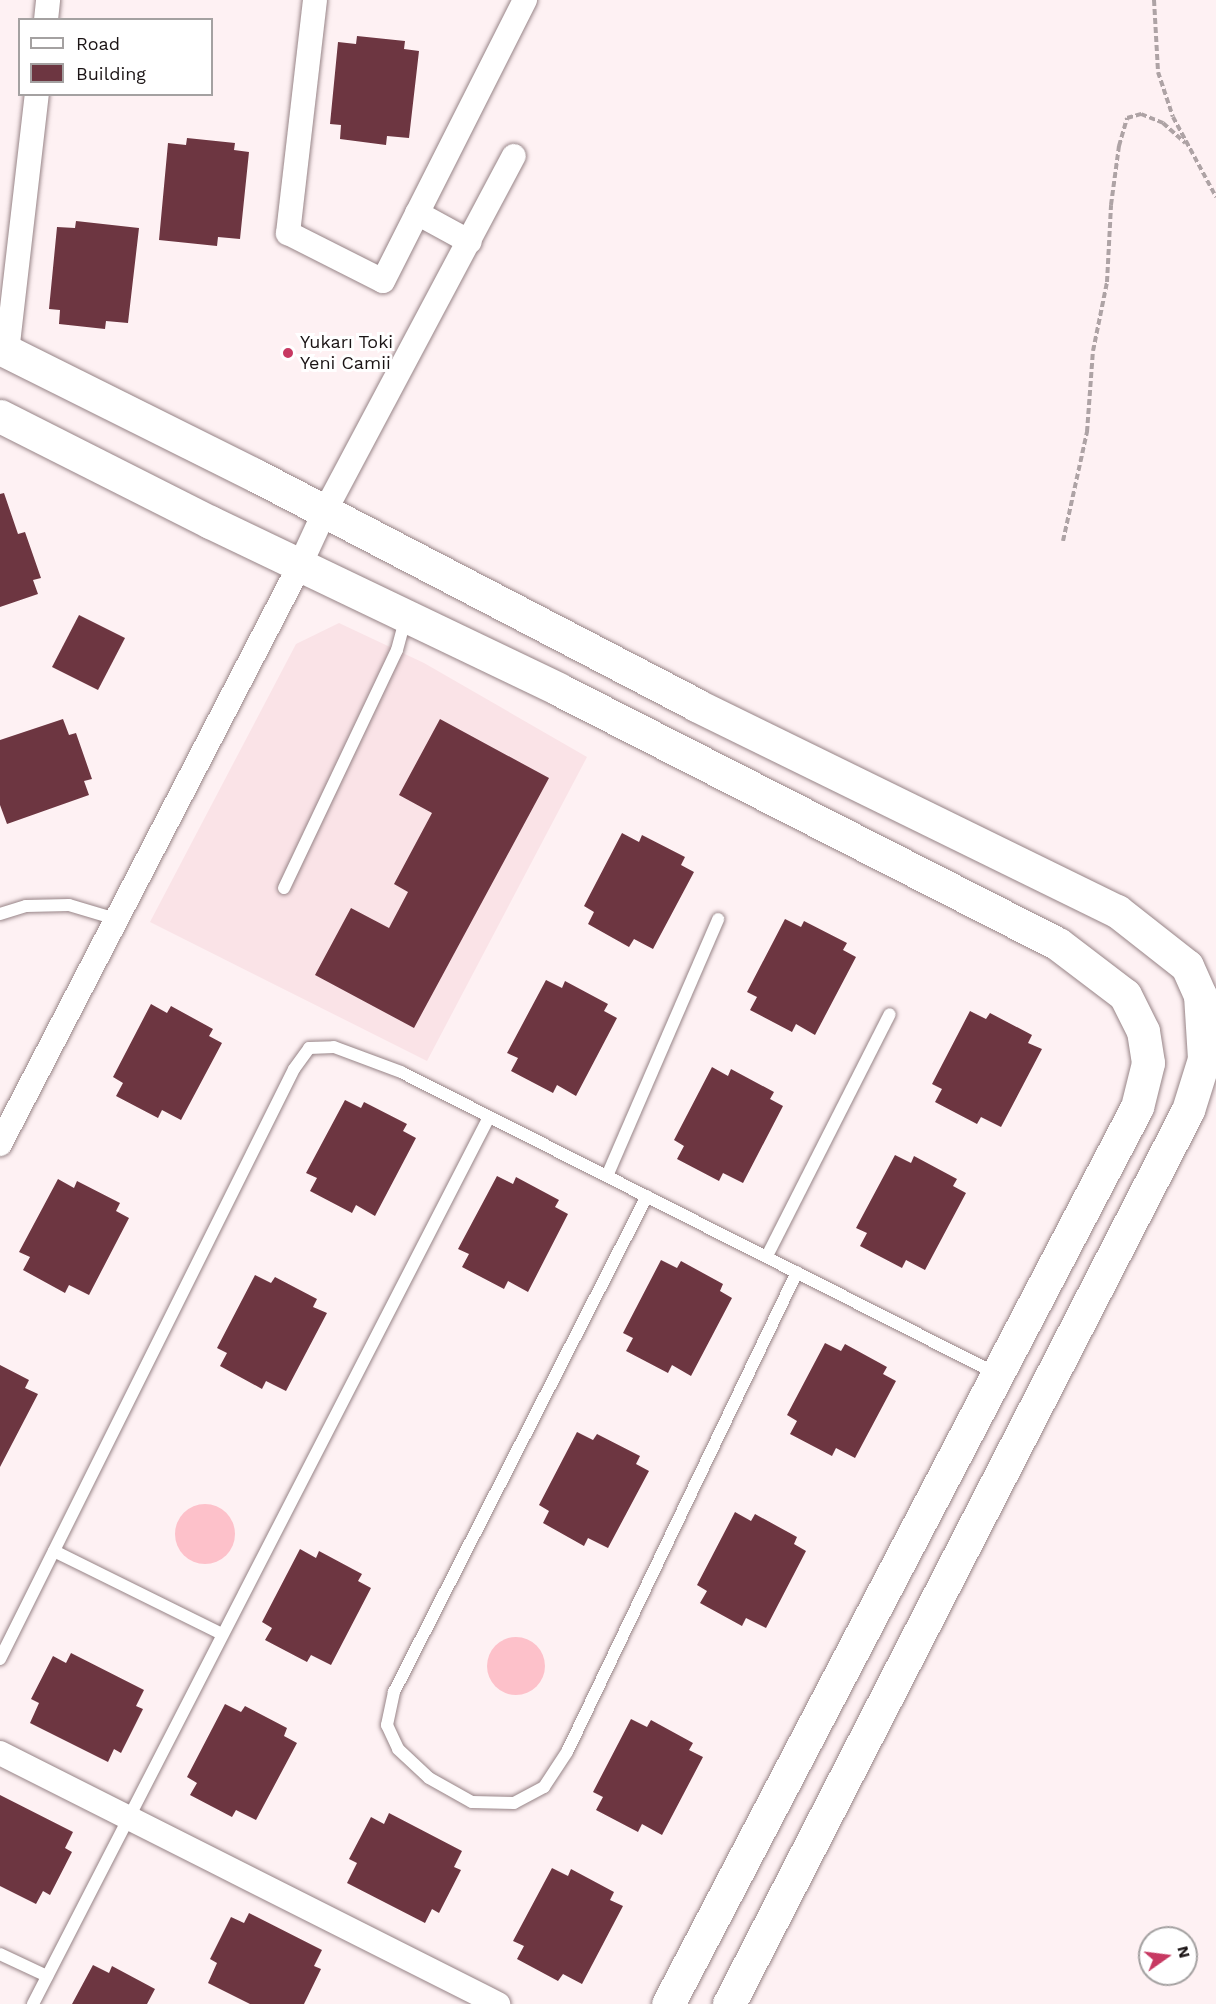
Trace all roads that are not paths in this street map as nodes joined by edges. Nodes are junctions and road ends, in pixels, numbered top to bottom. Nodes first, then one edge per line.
1 (48, 0) edge
2 (315, 0) edge
3 (525, 0) edge
4 (46, 18) edge
5 (37, 96) edge
6 (513, 156) dead end
7 (417, 213) junction
8 (470, 242) junction
9 (4, 350) edge
10 (0, 416) edge
11 (325, 511) junction
12 (300, 565) junction
13 (406, 616) junction
14 (284, 888) dead end
15 (0, 914) edge
16 (116, 919) junction
17 (718, 919) dead end
18 (890, 1014) dead end
19 (489, 1117) junction
20 (0, 1144) edge
21 (607, 1176) junction
22 (647, 1196) junction
23 (767, 1256) junction
24 (797, 1272) junction
25 (997, 1374) junction
26 (54, 1551) junction
27 (222, 1634) junction
28 (0, 1659) edge
29 (0, 1753) edge
30 (128, 1817) junction
31 (0, 1954) edge
32 (47, 1976) junction
33 (33, 2004) edge
34 (498, 2004) edge
35 (668, 2004) edge
36 (729, 2004) edge

1 - 4 street
2 - 7 street
3 - 7 street
5 - 9 street
6 - 8 street
7 - 8 street
8 - 11 street
9 - 11 street
10 - 12 street
11 - 12 street
11 - 36 street
12 - 13 street
12 - 16 street
13 - 14 lane
13 - 25 street
15 - 16 lane
16 - 20 street
17 - 21 lane
18 - 23 lane
19 - 21 lane
19 - 26 lane
19 - 27 lane
21 - 22 lane
22 - 23 lane
22 - 24 lane
23 - 24 lane
24 - 25 lane
25 - 35 street
26 - 27 lane
26 - 28 lane
27 - 30 lane
29 - 30 street
30 - 32 lane
30 - 34 street
31 - 32 lane
32 - 33 lane

